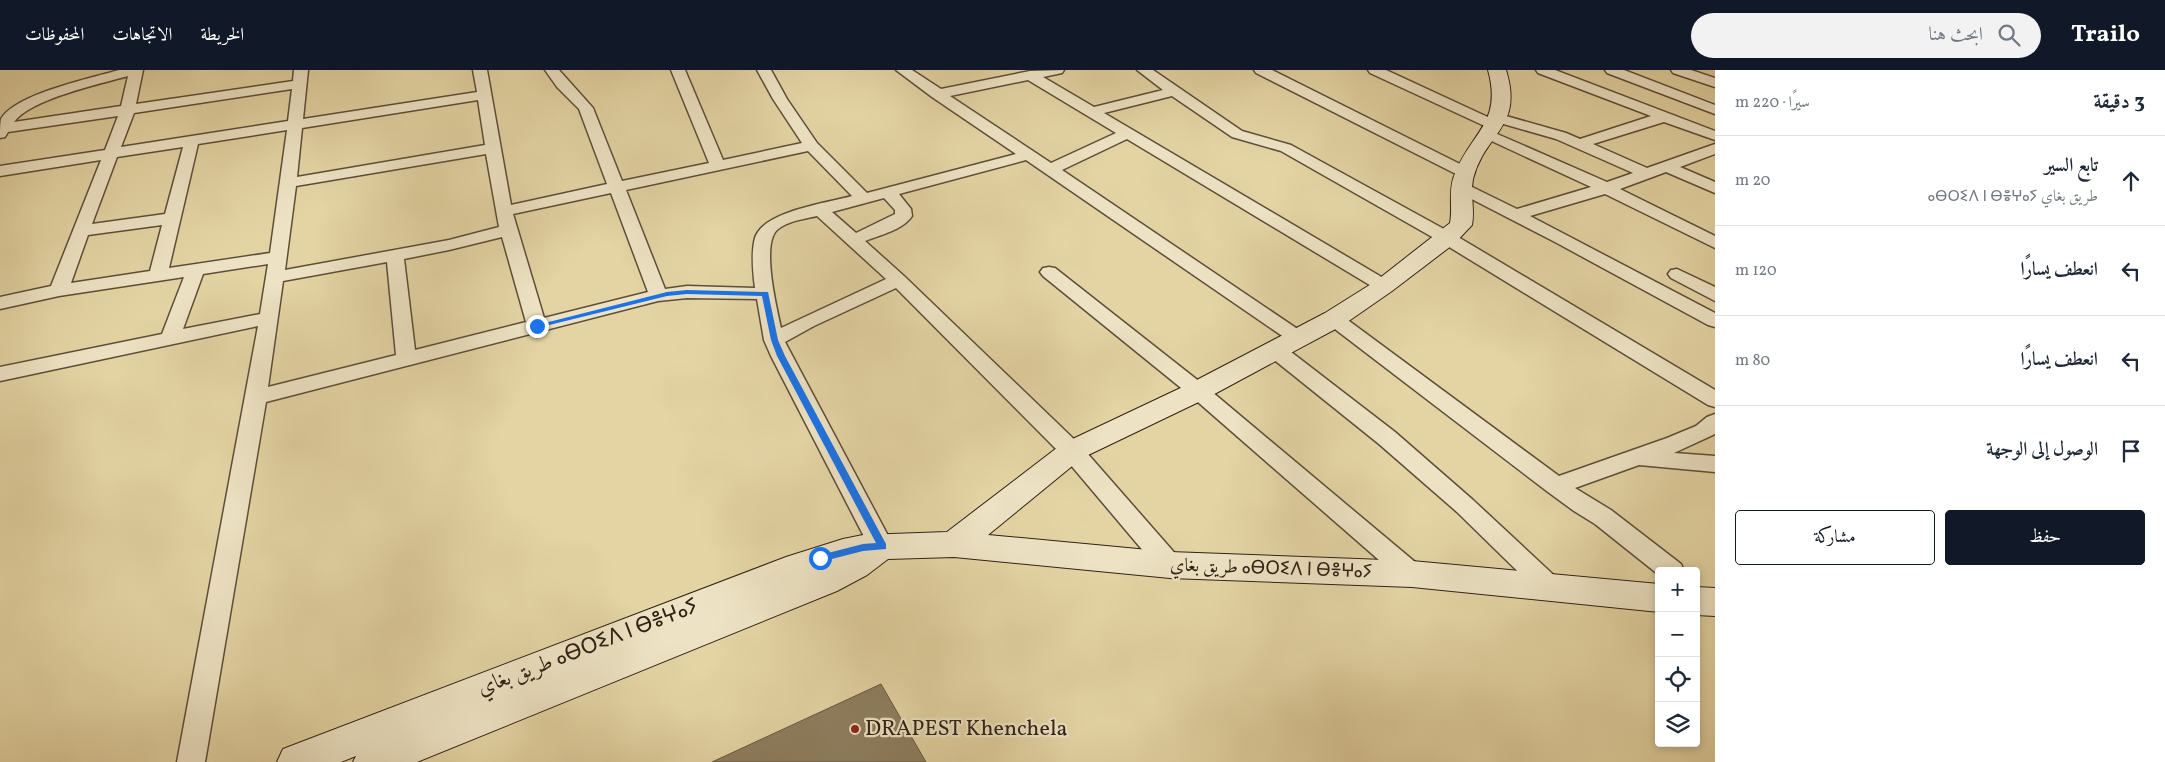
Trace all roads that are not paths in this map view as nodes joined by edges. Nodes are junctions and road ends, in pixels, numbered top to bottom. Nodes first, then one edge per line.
1 (135, 70) edge
2 (480, 70) edge
3 (552, 70) edge
4 (678, 70) edge
5 (764, 70) edge
6 (903, 70) edge
7 (1057, 70) edge
8 (1144, 70) edge
9 (1261, 70) edge
10 (1375, 70) edge
11 (1409, 70) edge
12 (1497, 70) edge
13 (1543, 70) edge
14 (1612, 70) edge
15 (1678, 70) edge
16 (1017, 75) edge
17 (301, 77) edge
18 (1715, 83) edge
19 (1412, 87) junction
20 (1174, 91) junction
21 (484, 94) junction
22 (937, 94) junction
23 (128, 109) junction
24 (1715, 110) edge
25 (1091, 112) junction
26 (1664, 117) junction
27 (296, 123) junction
28 (1494, 125) junction
29 (1, 130) edge
30 (1128, 133) junction
31 (1715, 136) edge
32 (192, 140) junction
33 (1579, 144) junction
34 (811, 146) junction
35 (493, 148) junction
36 (1715, 149) edge
37 (113, 153) junction
38 (1028, 155) junction
39 (718, 166) junction
40 (1666, 166) junction
41 (1050, 170) junction
42 (0, 171) edge
43 (1646, 173) junction
44 (1465, 181) junction
45 (287, 183) junction
46 (616, 188) junction
47 (1606, 188) junction
48 (1715, 188) edge
49 (887, 191) junction
50 (862, 197) junction
51 (820, 210) junction
52 (504, 211) junction
53 (1515, 215) junction
54 (173, 218) junction
55 (508, 230) junction
56 (82, 231) junction
57 (1446, 238) junction
58 (853, 240) junction
59 (1715, 243) edge
60 (395, 255) junction
61 (276, 267) junction
62 (195, 270) junction
63 (1049, 272) dead end
64 (1677, 274) dead end
65 (158, 275) junction
66 (898, 280) junction
67 (1384, 286) junction
68 (59, 290) junction
69 (766, 294) junction
70 (658, 295) junction
71 (1715, 295) edge
72 (0, 303) edge
73 (268, 318) junction
74 (1334, 319) junction
75 (1715, 321) edge
76 (537, 326) junction
77 (1298, 338) junction
78 (170, 339) junction
79 (774, 340) junction
80 (1276, 350) junction
81 (406, 359) junction
82 (0, 374) edge
83 (1198, 391) junction
84 (256, 397) junction
85 (1715, 400) edge
86 (1715, 422) edge
87 (1072, 451) junction
88 (1637, 458) junction
89 (1715, 464) edge
90 (1556, 486) junction
91 (1582, 505) junction
92 (954, 544) junction
93 (882, 547) junction
94 (1170, 565) junction
95 (1667, 567) edge
96 (1655, 571) edge
97 (1412, 574) junction
98 (1551, 588) junction
99 (1655, 598) edge
100 (191, 762) edge
101 (296, 762) edge
102 (372, 762) edge

1 - 23 street
1 - 29 street
2 - 21 street
3 - 46 street
4 - 39 street
5 - 34 street
6 - 22 street
7 - 16 street
8 - 20 street
9 - 44 street
10 - 19 street
11 - 19 street
12 - 28 main road
13 - 26 street
14 - 24 street
15 - 18 street
16 - 22 street
16 - 25 street
17 - 23 street
17 - 27 street
19 - 28 street
20 - 25 street
20 - 57 street
21 - 27 street
21 - 35 street
22 - 38 street
23 - 29 street
23 - 37 street
25 - 30 street
26 - 31 street
26 - 33 street
27 - 32 street
27 - 45 street
28 - 33 street
28 - 44 main road
28 - 47 street
30 - 41 street
30 - 67 street
32 - 37 street
32 - 54 street
33 - 43 street
34 - 39 street
34 - 50 street
35 - 45 street
35 - 52 street
36 - 40 street
37 - 42 street
37 - 56 street
38 - 41 street
38 - 49 street
39 - 46 street
40 - 43 street
40 - 48 street
41 - 77 street
43 - 47 street
44 - 53 street
44 - 57 main road
45 - 61 street
46 - 52 street
46 - 70 street
47 - 53 street
47 - 59 street
49 - 50 street
49 - 58 street
50 - 51 street
51 - 58 street
51 - 69 street
52 - 55 street
53 - 75 street
54 - 56 street
54 - 65 street
55 - 60 street
55 - 76 street
56 - 68 street
57 - 67 main road
57 - 85 street
58 - 66 street
60 - 61 street
60 - 81 street
61 - 62 street
61 - 73 street
62 - 65 street
62 - 78 street
63 - 83 street
64 - 71 street
65 - 68 street
66 - 79 street
66 - 87 street
67 - 74 main road
68 - 72 street
69 - 70 street
69 - 79 street
70 - 76 street
73 - 78 street
73 - 84 street
74 - 77 main road
74 - 90 street
76 - 81 street
77 - 80 main road
78 - 82 street
79 - 93 street
80 - 83 main road
80 - 98 street
81 - 84 street
83 - 87 main road
83 - 97 street
84 - 100 street
86 - 88 street
87 - 92 main road
87 - 94 street
88 - 89 street
88 - 90 street
90 - 91 street
91 - 95 street
91 - 96 street
92 - 93 main road, طريق بغاي ⴰⴱⵔⵉⴷ ⵏ ⴱⴻⵖⴰⵢ
92 - 94 main road, طريق بغاي ⴰⴱⵔⵉⴷ ⵏ ⴱⴻⵖⴰⵢ
93 - 101 main road, طريق بغاي ⴰⴱⵔⵉⴷ ⵏ ⴱⴻⵖⴰⵢ
93 - 102 main road, طريق بغاي ⴰⴱⵔⵉⴷ ⵏ ⴱⴻⵖⴰⵢ
94 - 97 main road, طريق بغاي ⴰⴱⵔⵉⴷ ⵏ ⴱⴻⵖⴰⵢ
97 - 98 main road, طريق بغاي ⴰⴱⵔⵉⴷ ⵏ ⴱⴻⵖⴰⵢ
98 - 99 main road, طريق بغاي ⴰⴱⵔⵉⴷ ⵏ ⴱⴻⵖⴰⵢ

